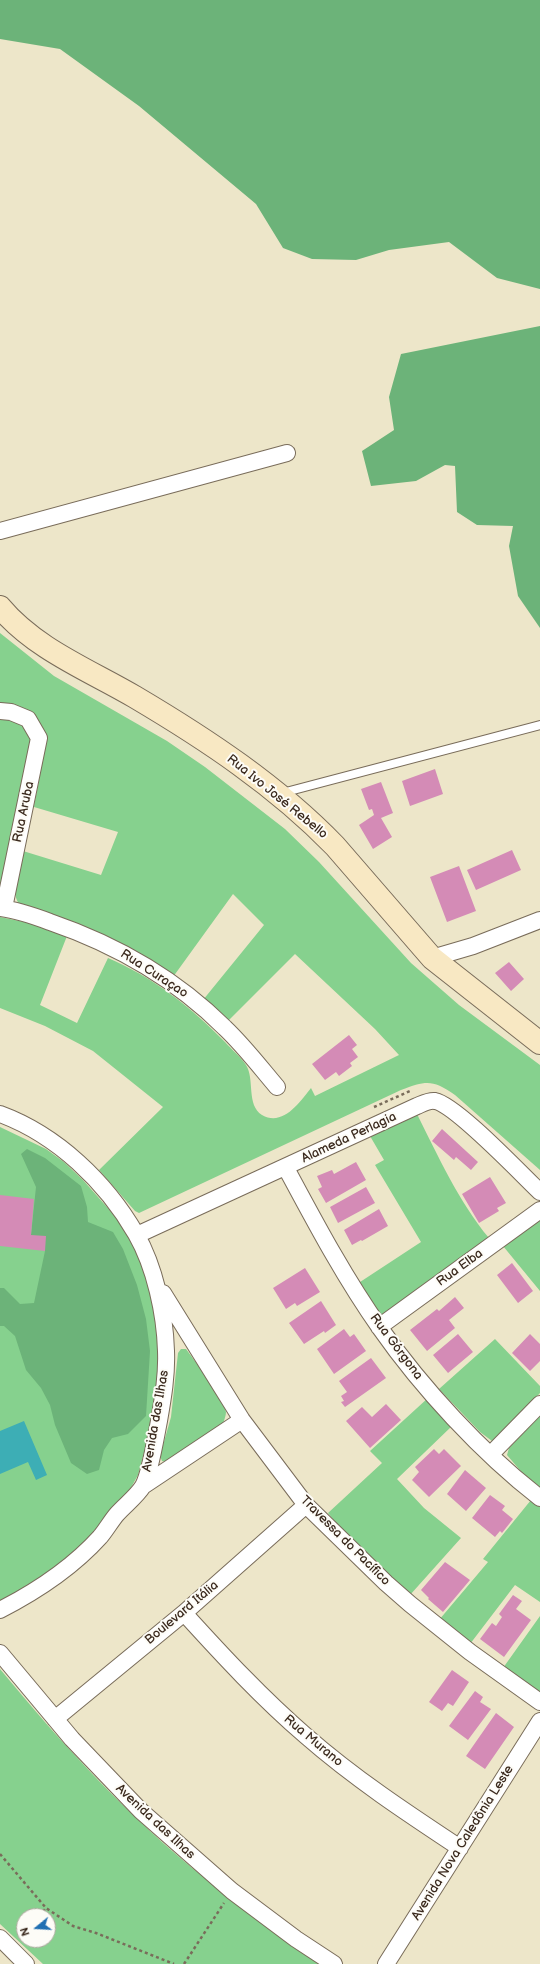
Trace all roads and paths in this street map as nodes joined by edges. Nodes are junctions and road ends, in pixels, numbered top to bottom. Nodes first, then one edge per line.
1 (287, 453) dead end
2 (0, 532) edge
3 (0, 607) edge
4 (0, 711) edge
5 (540, 725) edge
6 (277, 794) junction
7 (2, 908) edge
8 (540, 920) edge
9 (432, 958) junction
10 (540, 1043) edge
11 (278, 1087) dead end
12 (415, 1089) dead end
13 (367, 1110) dead end
14 (0, 1114) edge
15 (286, 1168) junction
16 (540, 1192) edge
17 (540, 1210) edge
18 (137, 1235) junction
19 (155, 1280) junction
20 (380, 1327) junction
21 (540, 1404) edge
22 (242, 1420) junction
23 (491, 1454) junction
24 (144, 1486) junction
25 (540, 1498) edge
26 (306, 1505) junction
27 (0, 1610) edge
28 (184, 1613) junction
29 (0, 1653) edge
30 (540, 1702) edge
31 (55, 1719) junction
32 (540, 1721) edge
33 (460, 1848) junction
34 (0, 1854) edge
35 (232, 1891) junction
36 (46, 1908) edge
37 (56, 1915) edge
38 (0, 1938) edge
39 (26, 1964) edge
40 (174, 1964) edge
41 (184, 1964) edge
42 (334, 1964) edge
43 (386, 1964) edge

1 - 2 street
3 - 6 street, Rua Ivo José Rebello
4 - 7 street, Rua Aruba
5 - 6 lane
6 - 9 street, Rua Ivo José Rebello
7 - 11 street, Rua Curaçao
8 - 9 street
9 - 10 street, Rua Ivo José Rebello
12 - 13 path
14 - 18 street, Avenida das Ilhas
15 - 16 street, Alameda Perlagia
15 - 18 street, Alameda Perlagia
15 - 20 street, Rua Górgona
17 - 20 street, Rua Elba
18 - 19 street, Avenida das Ilhas
19 - 22 street, Travessa do Pacífico
19 - 24 street, Avenida das Ilhas
20 - 23 street, Rua Górgona
21 - 23 street
22 - 24 street
22 - 26 street, Travessa do Pacífico
23 - 25 street, Rua Górgona
24 - 27 street, Avenida das Ilhas
26 - 28 street, Boulevard Itália
26 - 30 street, Travessa do Pacífico
28 - 31 street, Boulevard Itália
28 - 33 street, Rua Murano
29 - 31 street, Avenida das Ilhas
31 - 35 street, Avenida das Ilhas
32 - 33 street, Avenida Nova Caledônia Leste
33 - 43 street, Avenida Nova Caledônia Leste
34 - 36 path
35 - 41 path
35 - 42 street, Avenida das Ilhas
37 - 40 path
38 - 39 street

